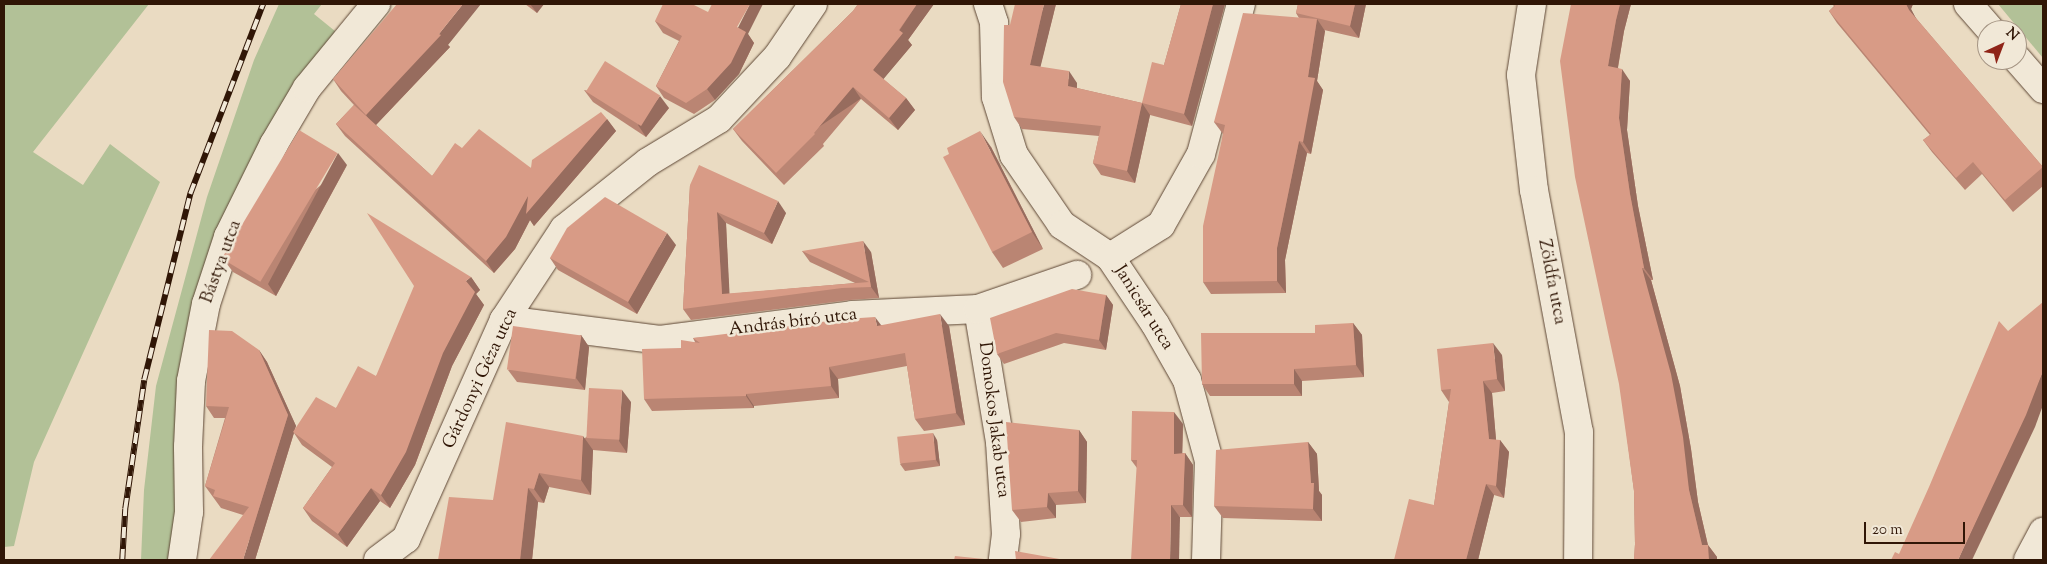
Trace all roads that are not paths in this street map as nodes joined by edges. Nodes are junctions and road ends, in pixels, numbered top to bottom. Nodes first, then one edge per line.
1 (376, 4) edge
2 (813, 4) edge
3 (988, 4) edge
4 (1241, 4) edge
5 (1532, 4) edge
6 (1968, 4) edge
7 (1982, 20) edge
8 (2026, 70) edge
9 (2043, 89) edge
10 (1110, 256) junction
11 (1077, 275) dead end
12 (978, 309) junction
13 (504, 320) junction
14 (2043, 532) edge
15 (410, 550) edge
16 (182, 560) edge
17 (378, 560) edge
18 (1003, 560) edge
19 (1206, 560) edge
20 (1578, 560) edge
21 (2028, 560) edge

1 - 16 street, Bástya utca
2 - 13 street, Gárdonyi Géza utca
3 - 10 street
4 - 10 street, Janicsár utca
5 - 20 street, Zöldfa utca
6 - 7 street
8 - 9 street
10 - 19 street, Janicsár utca
11 - 12 street, András bíró utca
12 - 13 street, András bíró utca
12 - 18 street, Domokos Jakab utca
13 - 15 street, Gárdonyi Géza utca
14 - 21 street
15 - 17 street, Gárdonyi Géza utca

